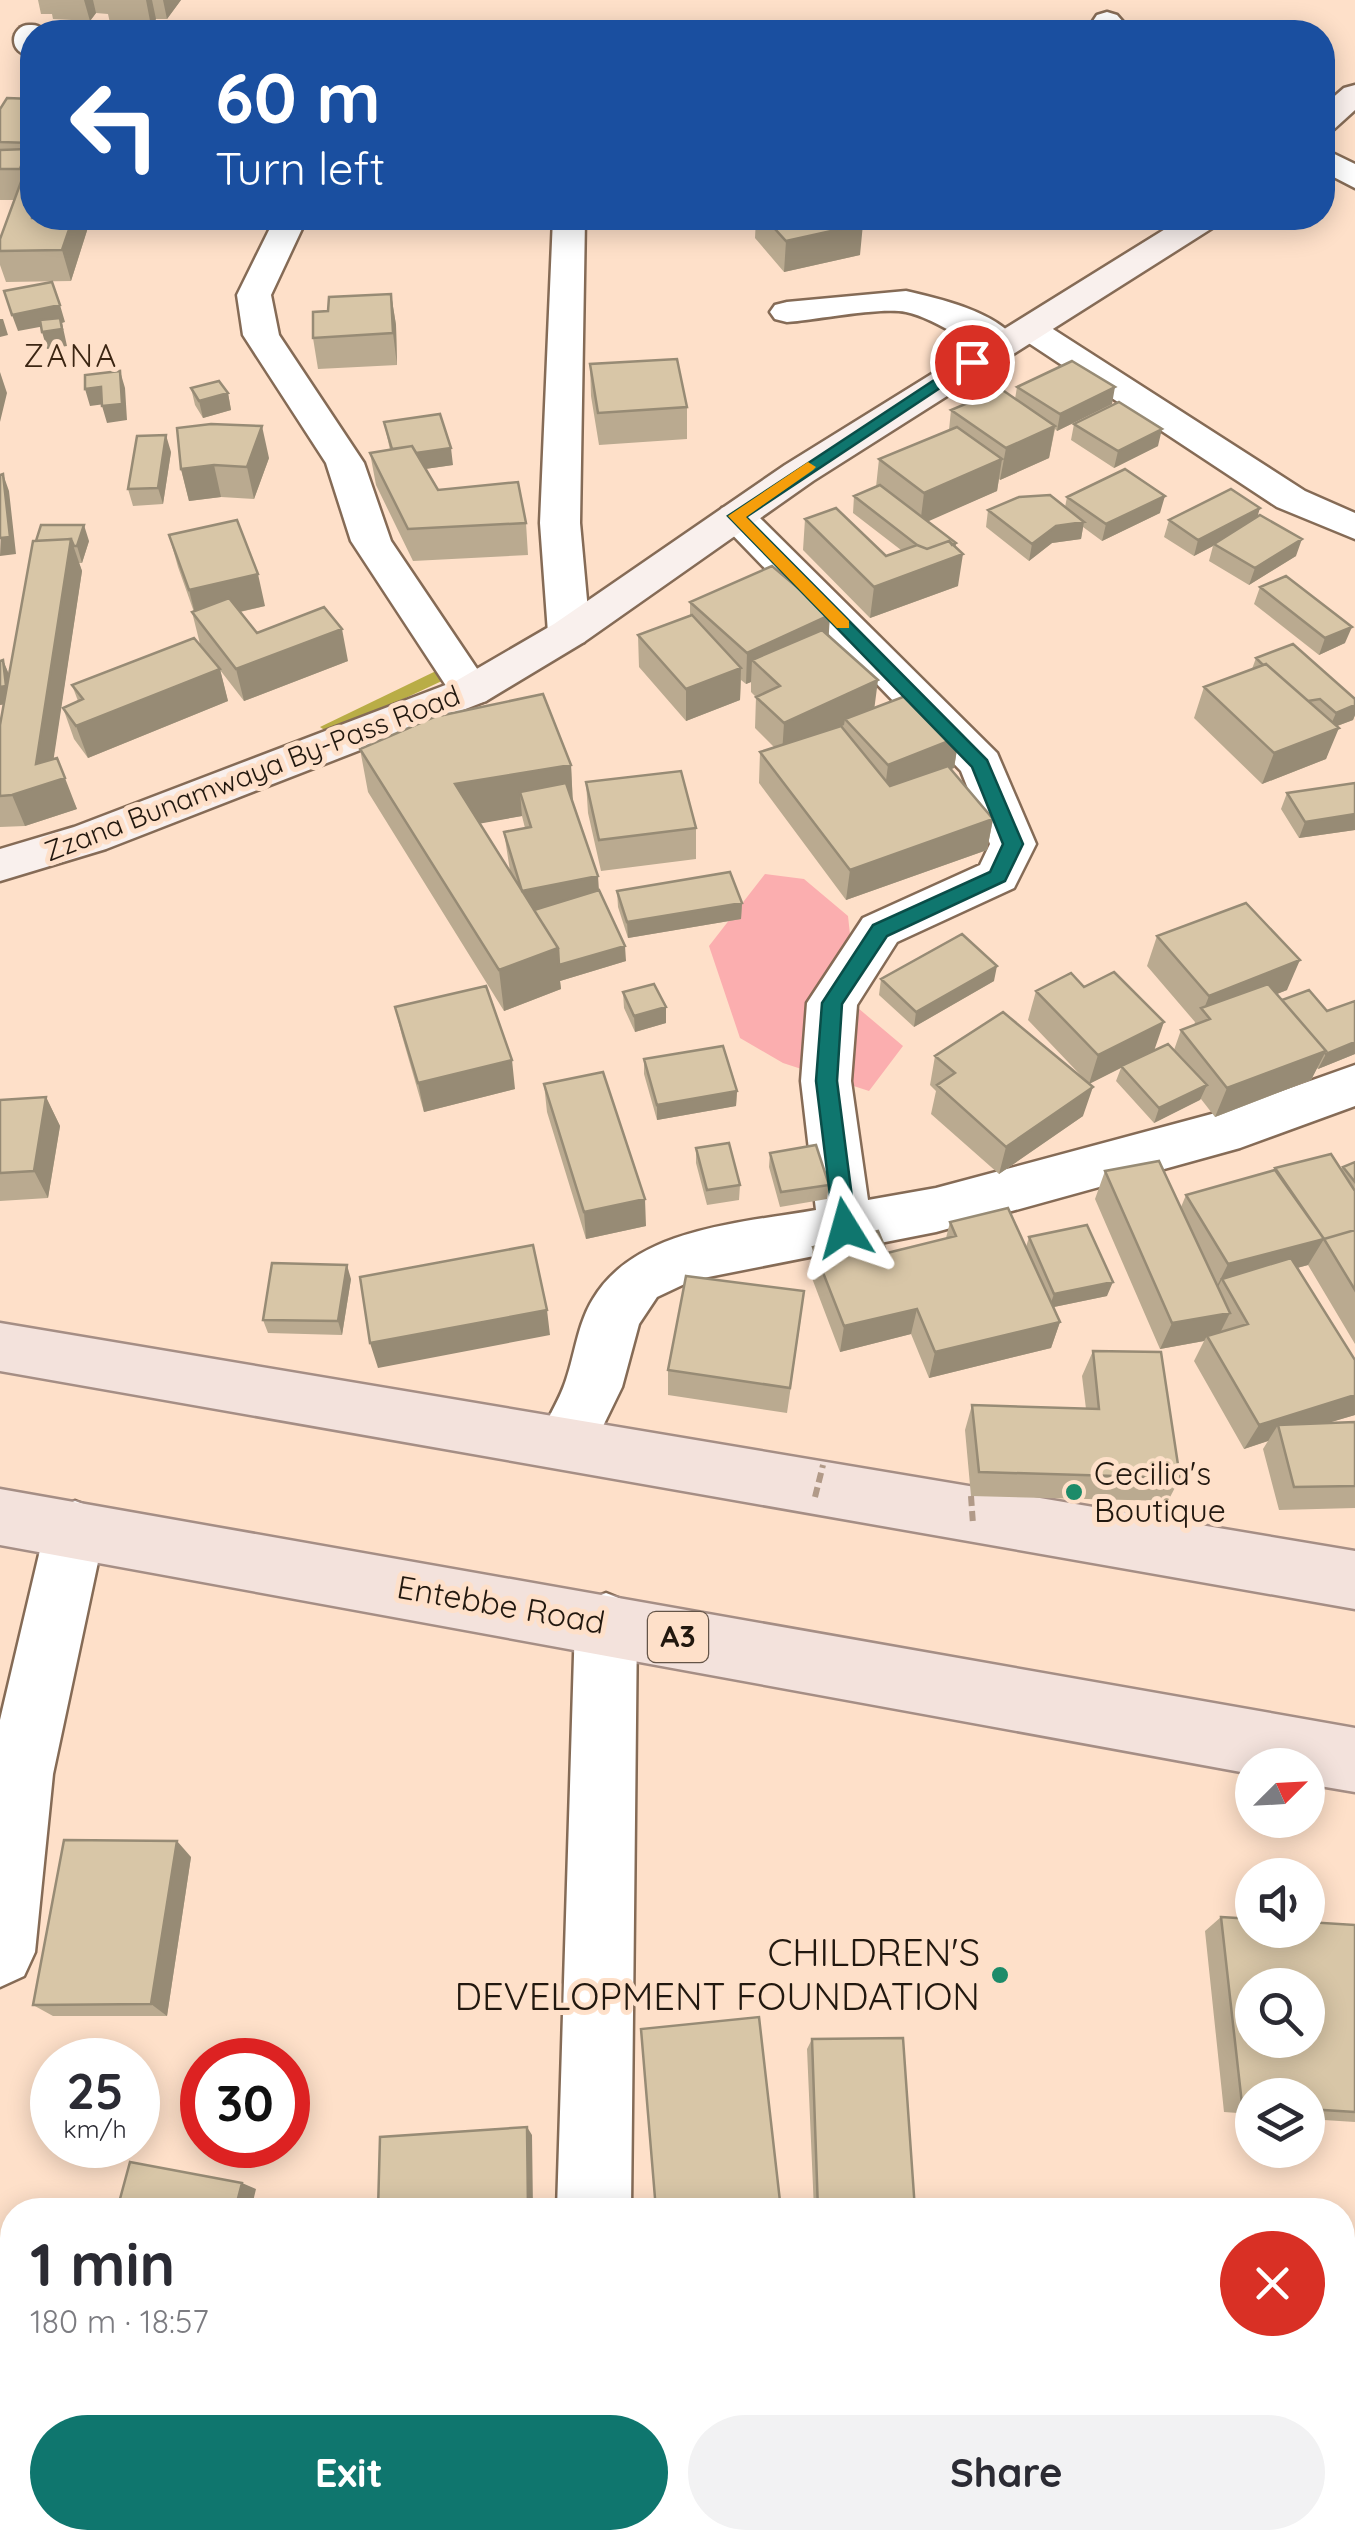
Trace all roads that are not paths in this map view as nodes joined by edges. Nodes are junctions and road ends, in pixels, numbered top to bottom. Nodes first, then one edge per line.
1 (1355, 94) edge
2 (1335, 112) edge
3 (285, 230) edge
4 (569, 230) edge
5 (1186, 230) edge
6 (787, 312) dead end
7 (1016, 337) junction
8 (736, 516) junction
9 (1355, 527) edge
10 (569, 633) junction
11 (471, 692) junction
12 (0, 865) edge
13 (1355, 1085) edge
14 (845, 1228) junction
15 (0, 1347) edge
16 (564, 1443) junction
17 (0, 1517) edge
18 (75, 1529) junction
19 (1355, 1580) edge
20 (606, 1624) junction
21 (1355, 1760) edge
22 (0, 1952) edge
23 (594, 2198) edge

1 - 2 street
3 - 11 street
4 - 10 street
5 - 7 street, Zzana Bunamwaya By-Pass Road
6 - 7 street
7 - 8 street, Zzana Bunamwaya By-Pass Road
7 - 9 street
8 - 10 street, Zzana Bunamwaya By-Pass Road
8 - 14 street
10 - 11 street, Zzana Bunamwaya By-Pass Road
11 - 12 street, Zzana Bunamwaya By-Pass Road
13 - 14 street
14 - 16 street
15 - 16 main road
16 - 19 main road
17 - 18 main road, Entebbe Road / A3
18 - 20 main road, Entebbe Road / A3
18 - 22 street
20 - 21 main road, Entebbe Road / A3
20 - 23 street

